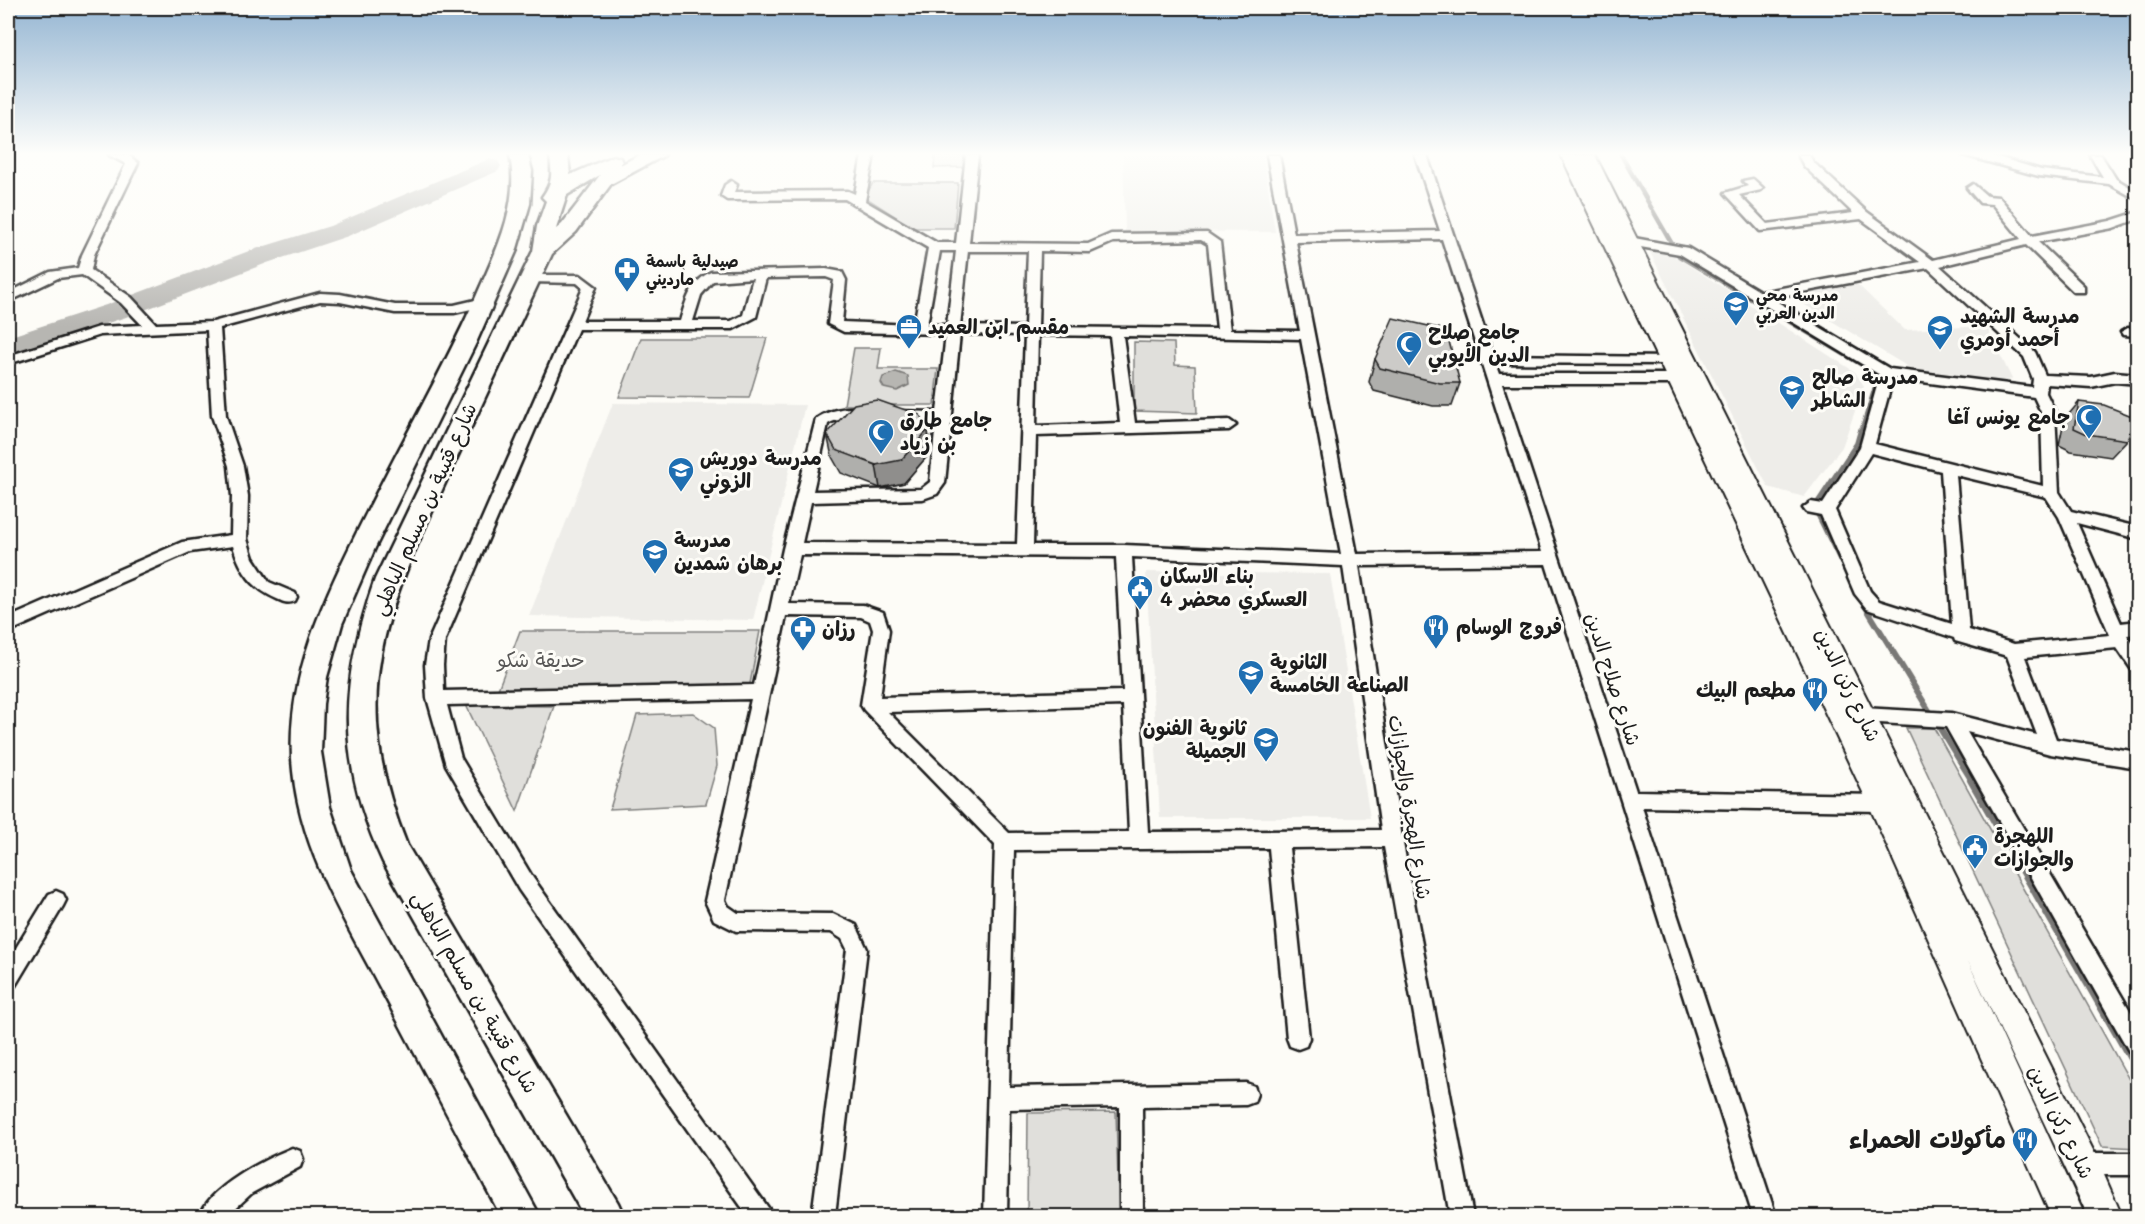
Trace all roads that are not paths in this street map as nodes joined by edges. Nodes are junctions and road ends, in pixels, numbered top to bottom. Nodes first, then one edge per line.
1 (109, 212) edge
2 (519, 212) edge
3 (538, 212) edge
4 (551, 212) edge
5 (580, 212) edge
6 (876, 212) edge
7 (966, 212) edge
8 (1284, 212) edge
9 (1440, 212) edge
10 (1596, 212) edge
11 (1615, 212) edge
12 (1749, 212) edge
13 (1860, 212) edge
14 (2005, 212) edge
15 (1863, 215) junction
16 (2138, 216) edge
17 (1447, 235) junction
18 (1289, 238) junction
19 (1629, 241) junction
20 (2029, 241) junction
21 (934, 247) junction
22 (962, 247) junction
23 (1034, 247) junction
24 (543, 250) junction
25 (1931, 264) junction
26 (84, 272) junction
27 (761, 274) junction
28 (530, 278) junction
29 (2079, 289) dead end
30 (1758, 296) junction
31 (8, 298) edge
32 (484, 302) junction
33 (574, 325) junction
34 (213, 326) junction
35 (685, 326) junction
36 (152, 328) junction
37 (920, 328) junction
38 (954, 329) junction
39 (1034, 330) junction
40 (1224, 333) junction
41 (1116, 334) junction
42 (1308, 335) junction
43 (1487, 358) junction
44 (8, 360) edge
45 (455, 365) junction
46 (1671, 370) junction
47 (1887, 373) junction
48 (1493, 379) junction
49 (2138, 379) edge
50 (2040, 386) junction
51 (944, 417) junction
52 (1229, 426) dead end
53 (1128, 428) junction
54 (1030, 430) junction
55 (1867, 447) junction
56 (1948, 466) junction
57 (2051, 493) junction
58 (803, 497) junction
59 (2066, 515) junction
60 (2138, 533) edge
61 (239, 539) junction
62 (791, 549) junction
63 (1025, 551) junction
64 (1124, 552) junction
65 (1551, 558) junction
66 (1350, 560) junction
67 (289, 597) dead end
68 (778, 610) junction
69 (8, 626) edge
70 (2138, 627) edge
71 (1961, 636) junction
72 (2119, 636) junction
73 (2014, 651) junction
74 (2138, 664) edge
75 (760, 692) junction
76 (436, 698) junction
77 (1132, 698) junction
78 (870, 705) junction
79 (1863, 715) junction
80 (1951, 720) junction
81 (2050, 746) junction
82 (2138, 760) edge
83 (1630, 799) junction
84 (1881, 803) junction
85 (1278, 838) junction
86 (1392, 838) junction
87 (1139, 839) junction
88 (1005, 843) junction
89 (56, 900) dead end
90 (8, 979) edge
91 (1298, 1038) dead end
92 (2138, 1044) edge
93 (1246, 1094) dead end
94 (1131, 1095) junction
95 (997, 1098) junction
96 (292, 1159) dead end
97 (2082, 1164) junction
98 (2138, 1164) edge
99 (823, 1215) dead end
100 (211, 1216) edge
101 (521, 1216) edge
102 (604, 1216) edge
103 (762, 1216) edge
104 (996, 1216) edge
105 (1132, 1216) edge
106 (1462, 1216) edge
107 (1765, 1216) edge
108 (2068, 1216) edge
109 (2104, 1216) edge

1 - 26 street
2 - 32 main road, شارع قتيبة بن مسلم الباهلي
3 - 45 main road
4 - 24 main road, شارع قتيبة بن مسلم الباهلي
5 - 24 main road
6 - 21 street
7 - 22 street
8 - 18 street, شارع الهجرة والجوازات
9 - 17 street, شارع صلاح الدين
10 - 46 main road, شارع ركن الدين
11 - 19 main road, شارع ركن الدين
12 - 15 street
13 - 15 street
14 - 20 street
15 - 25 street
16 - 20 street
17 - 18 street
17 - 43 street, شارع صلاح الدين
18 - 42 street, شارع الهجرة والجوازات
19 - 30 street
19 - 79 main road, شارع ركن الدين
20 - 25 street
20 - 29 street
21 - 22 street
21 - 37 street
22 - 23 street
22 - 38 street
23 - 39 street
23 - 40 street
24 - 28 main road, شارع قتيبة بن مسلم الباهلي
25 - 30 street
25 - 50 street
26 - 31 street
26 - 36 street
27 - 35 street
27 - 35 street
27 - 37 street
28 - 33 street
28 - 102 main road, شارع قتيبة بن مسلم الباهلي
30 - 47 street
32 - 34 street
32 - 45 main road, شارع قتيبة بن مسلم الباهلي
33 - 35 street
33 - 76 street
34 - 36 street
34 - 61 street
36 - 44 street
37 - 38 street
38 - 39 street
38 - 51 street
39 - 41 street
39 - 54 street
40 - 41 street
40 - 42 street
41 - 53 street
42 - 66 street, شارع الهجرة والجوازات
43 - 46 street
43 - 48 street, شارع صلاح الدين
45 - 101 main road, شارع قتيبة بن مسلم الباهلي
46 - 48 street
46 - 84 main road, شارع ركن الدين
47 - 50 street
47 - 55 street
48 - 65 street, شارع صلاح الدين
49 - 50 street
50 - 57 street
51 - 58 street
51 - 58 street
52 - 53 street
53 - 54 street
54 - 63 street
55 - 56 street
55 - 71 street
56 - 57 street
56 - 71 street
57 - 59 street
58 - 62 street
59 - 60 street
59 - 72 street
61 - 67 street
61 - 69 street
62 - 63 street
62 - 68 street
63 - 64 street
64 - 66 street
64 - 77 street
65 - 66 street
65 - 83 street, شارع صلاح الدين
66 - 86 street, شارع الهجرة والجوازات
68 - 75 street
68 - 78 street
70 - 72 street
71 - 73 street
72 - 73 street
72 - 74 street
73 - 81 street
75 - 76 street
75 - 99 street
76 - 103 street
77 - 78 street
77 - 87 street
78 - 88 street
79 - 80 street
79 - 97 main road, شارع ركن الدين
80 - 81 street
80 - 92 street
81 - 82 street
83 - 84 street
83 - 107 street, شارع صلاح الدين
84 - 108 main road, شارع ركن الدين
85 - 86 street
85 - 87 street
85 - 91 street
86 - 106 street, شارع الهجرة والجوازات
87 - 88 street
88 - 95 street
89 - 90 street
93 - 94 street
94 - 95 street
94 - 105 street
95 - 104 street
96 - 100 street
97 - 98 street
97 - 109 main road, شارع ركن الدين

